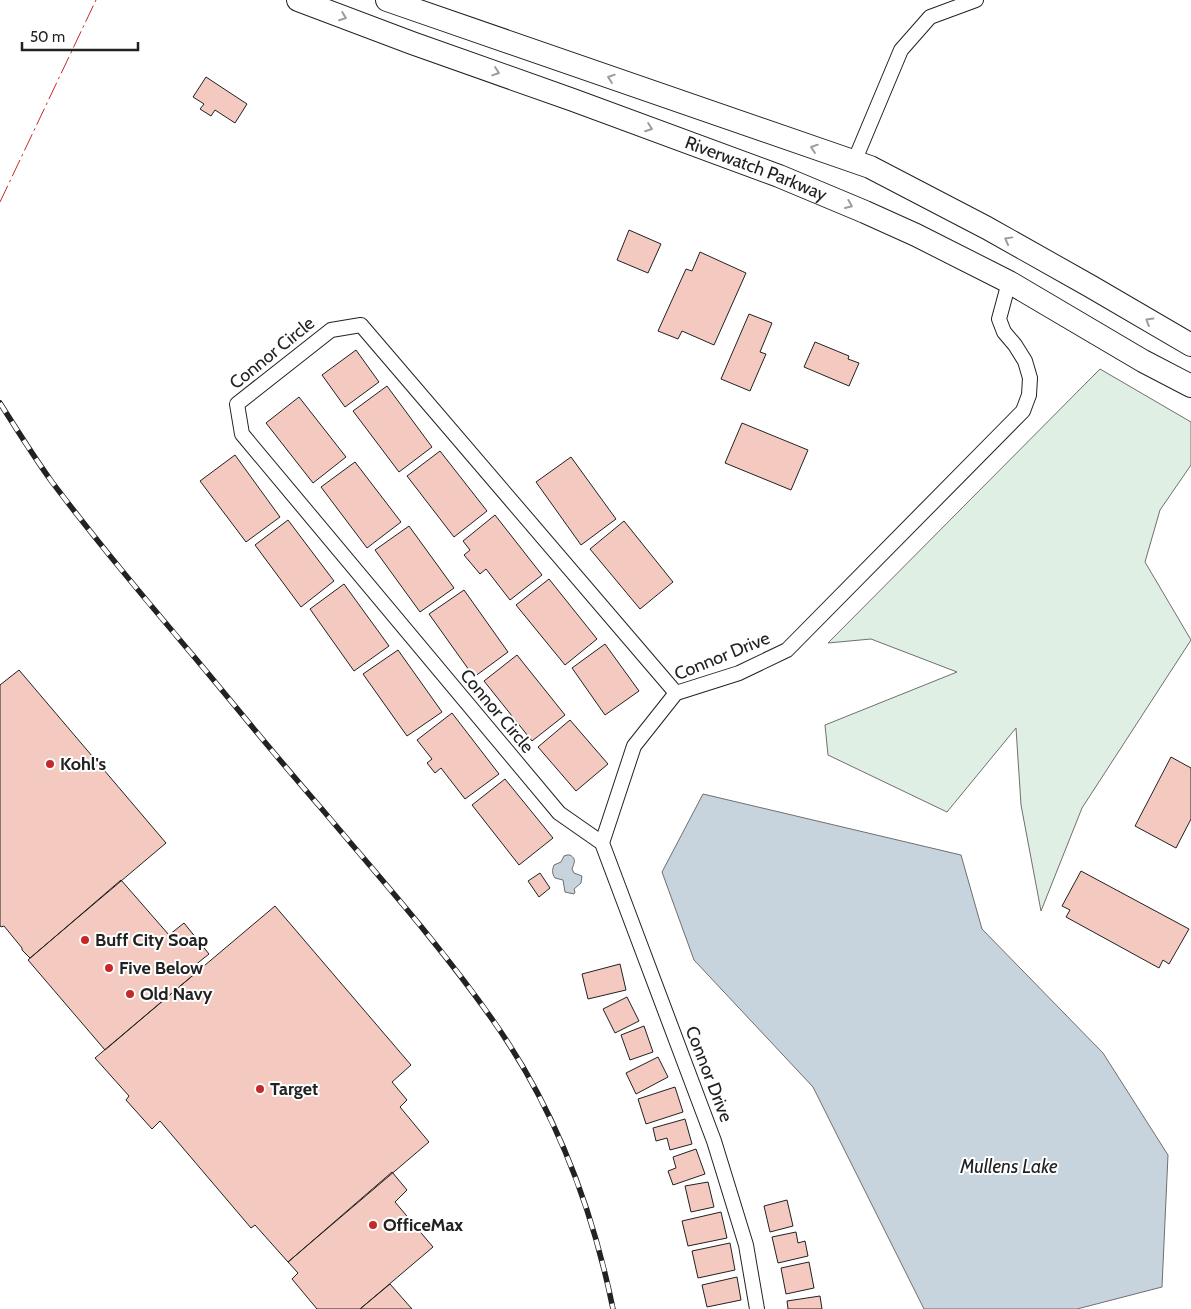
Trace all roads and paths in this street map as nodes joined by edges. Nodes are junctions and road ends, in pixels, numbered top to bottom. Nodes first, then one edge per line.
1 (298, 0) edge
2 (387, 0) edge
3 (976, 0) edge
4 (854, 162) junction
5 (1009, 282) junction
6 (1191, 346) edge
7 (1191, 386) edge
8 (676, 693) junction
9 (602, 843) junction
10 (757, 1309) edge

1 -> 5 main road, Riverwatch Parkway
4 -> 2 main road, Riverwatch Parkway
3 - 4 street
6 -> 4 main road, Riverwatch Parkway
5 - 7 main road, Riverwatch Parkway
5 - 8 street, Connor Drive
8 - 9 street, Connor Drive
8 - 9 street, Connor Circle
9 - 10 street, Connor Drive

